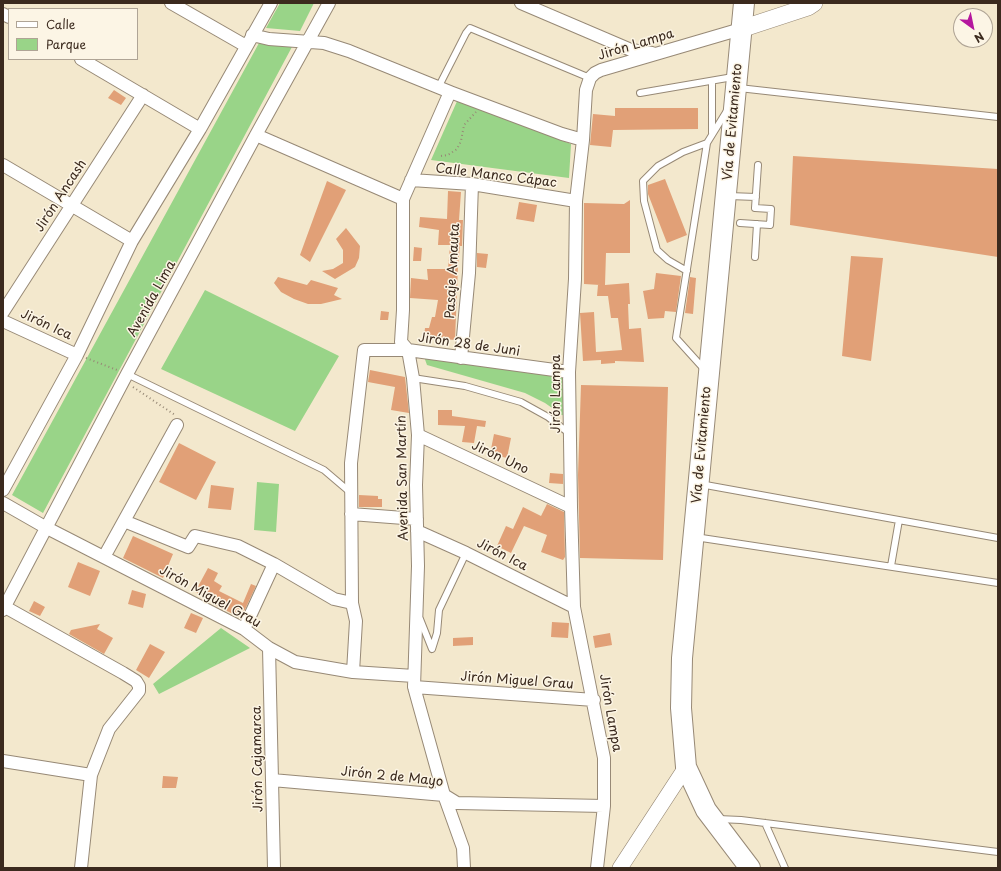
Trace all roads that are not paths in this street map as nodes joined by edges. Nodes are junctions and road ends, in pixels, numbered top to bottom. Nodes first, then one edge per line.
1 (171, 3) edge
2 (271, 3) edge
3 (329, 3) edge
4 (521, 3) edge
5 (744, 3) edge
6 (814, 3) edge
7 (741, 29) junction
8 (252, 35) junction
9 (308, 41) junction
10 (246, 46) junction
11 (655, 54) junction
12 (83, 60) edge
13 (590, 78) junction
14 (712, 81) junction
15 (439, 86) junction
16 (736, 87) junction
17 (450, 92) junction
18 (640, 93) dead end
19 (143, 95) junction
20 (998, 117) edge
21 (200, 129) junction
22 (256, 135) junction
23 (712, 135) junction
24 (583, 140) junction
25 (707, 143) junction
26 (3, 165) edge
27 (758, 165) dead end
28 (412, 180) junction
29 (472, 184) junction
30 (726, 196) junction
31 (756, 197) junction
32 (403, 199) junction
33 (576, 201) junction
34 (72, 205) junction
35 (740, 223) dead end
36 (757, 224) junction
37 (132, 241) junction
38 (755, 257) dead end
39 (687, 271) junction
40 (3, 312) edge
41 (3, 321) edge
42 (408, 350) junction
43 (78, 355) junction
44 (462, 358) junction
45 (569, 372) junction
46 (709, 374) junction
47 (125, 377) junction
48 (413, 378) junction
49 (177, 425) road end
50 (570, 434) junction
51 (418, 435) junction
52 (698, 484) junction
53 (3, 490) edge
54 (351, 493) junction
55 (3, 503) edge
56 (571, 507) junction
57 (352, 514) junction
58 (900, 520) junction
59 (124, 521) junction
60 (417, 525) junction
61 (45, 527) junction
62 (694, 537) junction
63 (998, 538) edge
64 (466, 553) junction
65 (104, 557) junction
66 (274, 564) junction
67 (892, 566) junction
68 (998, 584) edge
69 (352, 603) junction
70 (574, 607) junction
71 (4, 608) edge
72 (417, 614) junction
73 (244, 629) junction
74 (269, 648) junction
75 (353, 672) junction
76 (414, 682) junction
77 (594, 700) junction
78 (3, 761) edge
79 (686, 767) junction
80 (90, 775) junction
81 (272, 780) junction
82 (444, 795) junction
83 (604, 806) junction
84 (712, 819) junction
85 (765, 823) junction
86 (998, 852) edge
87 (81, 868) edge
88 (274, 868) edge
89 (464, 868) edge
90 (597, 868) edge
91 (620, 868) edge
92 (750, 868) edge
93 (785, 868) edge

1 - 10 street
2 - 8 street
3 - 9 street, Avenida Lima
4 - 11 street
5 - 7 highway, Vía de Evitamiento
6 - 7 main road
7 - 11 street, Jirón Lampa
7 - 16 highway, Vía de Evitamiento
8 - 9 street
8 - 10 street
9 - 15 street
9 - 22 street, Avenida Lima
10 - 21 street
11 - 13 street, Jirón Lampa
12 - 19 street
13 - 15 lane
13 - 24 street, Jirón Lampa
14 - 16 lane
14 - 18 lane
14 - 23 lane
15 - 17 street
16 - 20 lane
16 - 23 lane
16 - 30 highway, Vía de Evitamiento
17 - 24 street
17 - 28 street, Avenida San Martín
19 - 21 street
19 - 34 street, Jirón Ancash
21 - 37 street
22 - 32 street
22 - 47 street, Avenida Lima
23 - 25 lane
24 - 33 street, Jirón Lampa
25 - 39 lane
25 - 39 lane
26 - 34 street
27 - 31 lane
28 - 29 street, Calle Manco Cápac
28 - 32 street, Avenida San Martín
29 - 33 street, Calle Manco Cápac
29 - 44 street, Pasaje Amauta
30 - 31 lane
30 - 46 highway, Vía de Evitamiento
31 - 36 lane
32 - 42 street, Avenida San Martín
33 - 45 street, Jirón Lampa
34 - 37 street
34 - 40 street, Jirón Ancash
35 - 36 lane
36 - 38 lane
37 - 43 street
39 - 46 lane
41 - 43 street, Jirón Ica
42 - 44 street, Jirón 28 de Juni
42 - 48 street, Avenida San Martín
42 - 54 street, Jirón 28 de Juni
43 - 53 street
44 - 45 street, Jirón 28 de Juni
45 - 50 street, Jirón Lampa
46 - 52 highway, Vía de Evitamiento
47 - 54 lane
47 - 61 street, Avenida Lima
48 - 50 lane
48 - 51 street, Avenida San Martín
49 - 59 street
50 - 56 street, Jirón Lampa
51 - 56 street, Jirón Uno
51 - 60 street, Avenida San Martín
52 - 58 lane
52 - 62 highway, Vía de Evitamiento
54 - 57 street
55 - 61 street, Jirón Miguel Grau
56 - 70 street, Jirón Lampa
57 - 60 street, Jirón Ica
57 - 69 street
58 - 63 lane
58 - 67 lane
59 - 65 street
59 - 66 street
60 - 64 street, Jirón Ica
60 - 72 street, Avenida San Martín
61 - 65 street, Jirón Miguel Grau
61 - 71 street, Avenida Lima
62 - 67 lane
62 - 79 highway, Vía de Evitamiento
64 - 70 street, Jirón Ica
64 - 72 lane
65 - 73 street, Jirón Miguel Grau
66 - 69 street
66 - 73 street
67 - 68 lane
69 - 75 street
70 - 77 street, Jirón Lampa
71 - 80 street
72 - 76 street, Avenida San Martín
73 - 74 street, Jirón Miguel Grau
74 - 75 street, Jirón Miguel Grau
74 - 81 street, Jirón Cajamarca
75 - 76 street, Jirón Miguel Grau
76 - 77 street, Jirón Miguel Grau
76 - 82 street, Avenida San Martín
77 - 83 street, Jirón Lampa
78 - 80 street
79 - 84 highway, Vía de Evitamiento
79 - 91 street
80 - 87 street
81 - 82 street, Jirón 2 de Mayo
81 - 88 street, Jirón Cajamarca
82 - 83 street, Jirón 2 de Mayo
82 - 89 street, Avenida San Martín
83 - 90 street, Jirón Lampa
84 - 85 lane
84 - 92 highway, Vía de Evitamiento
85 - 86 lane
85 - 93 lane

